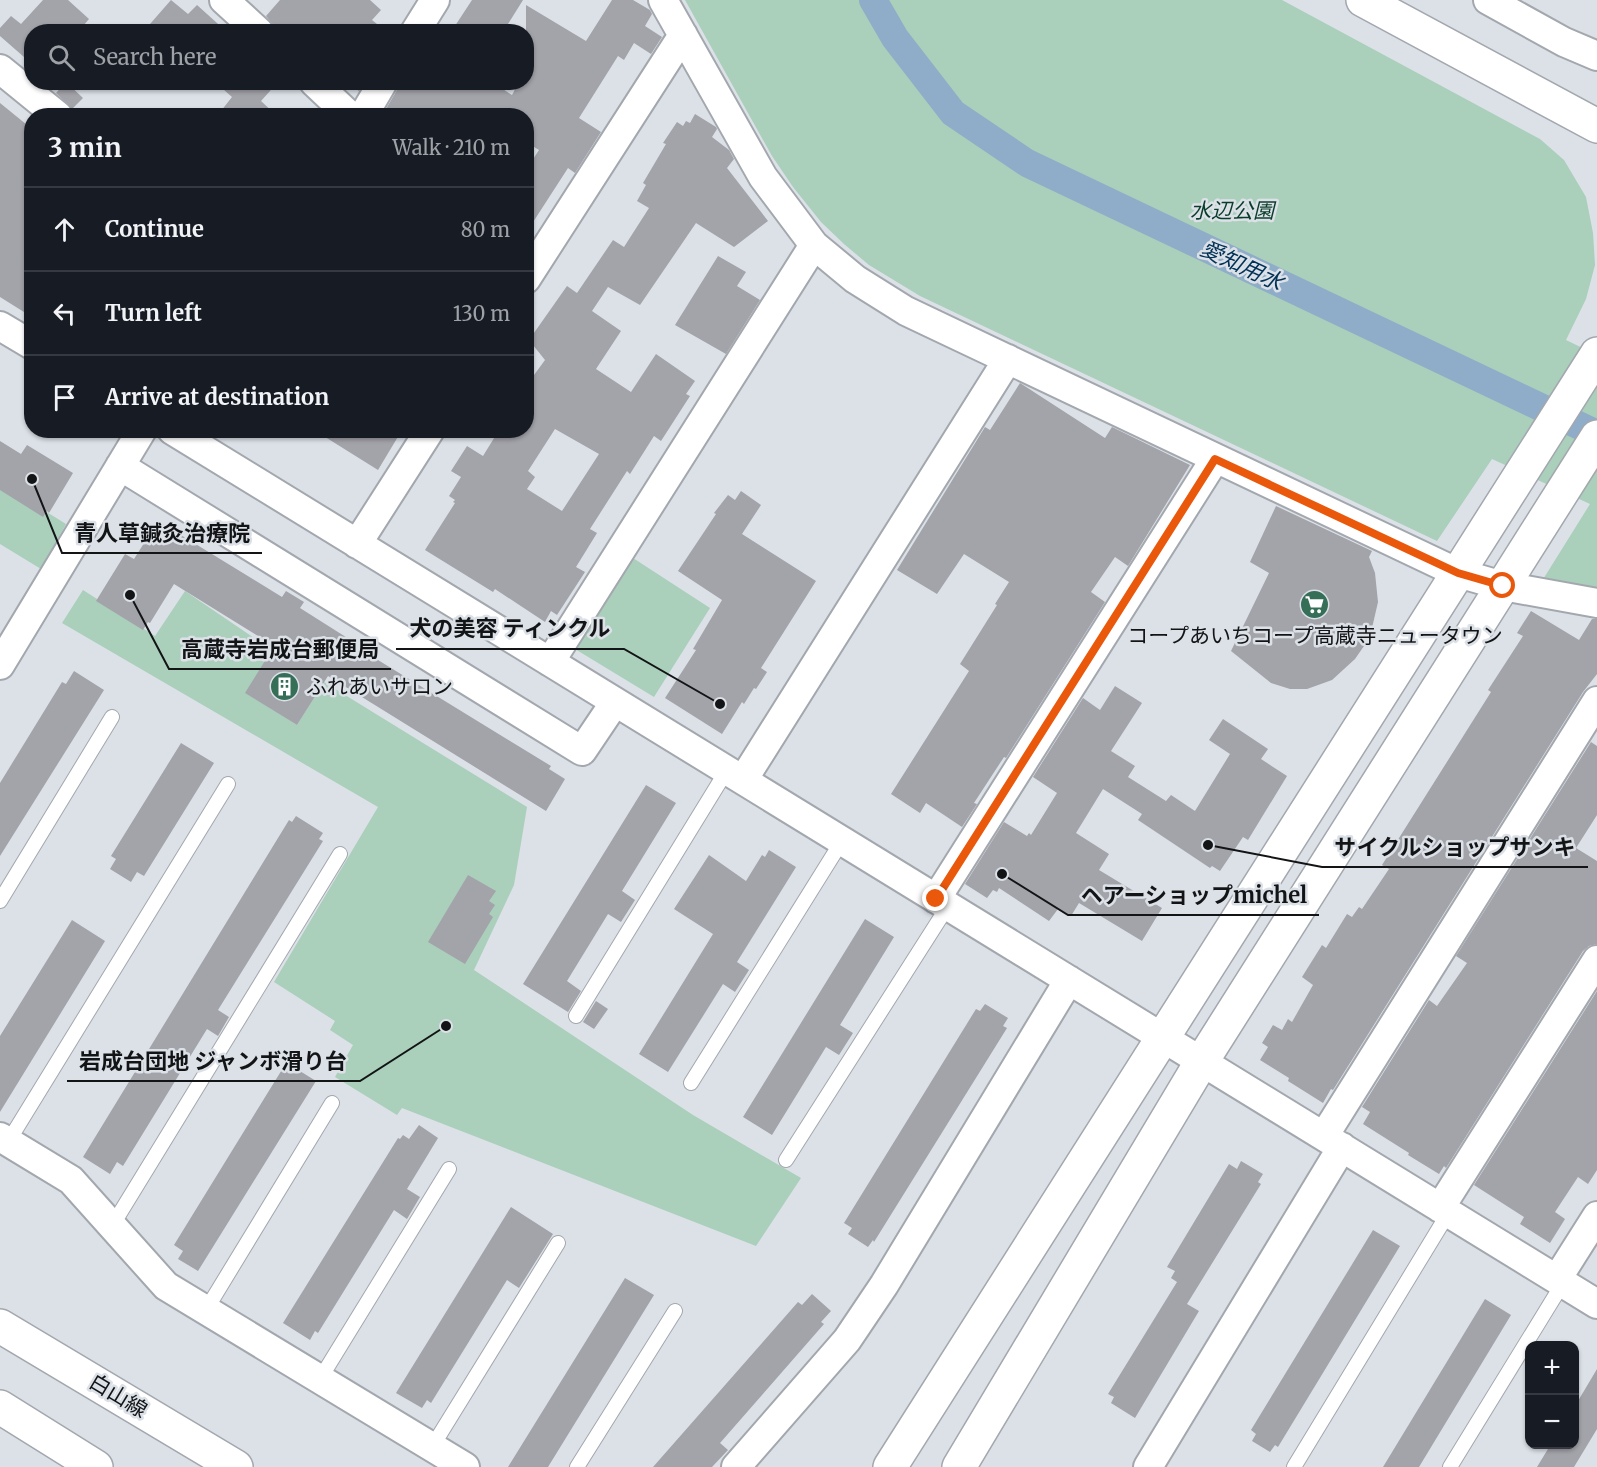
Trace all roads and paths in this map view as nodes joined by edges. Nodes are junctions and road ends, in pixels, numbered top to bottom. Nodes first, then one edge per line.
1 (224, 0) edge
2 (435, 0) edge
3 (663, 0) edge
4 (1363, 0) edge
5 (1488, 0) edge
6 (250, 24) edge
7 (420, 24) edge
8 (682, 34) junction
9 (1597, 56) edge
10 (0, 69) edge
11 (24, 88) edge
12 (26, 90) edge
13 (322, 90) edge
14 (379, 90) edge
15 (48, 108) edge
16 (342, 108) edge
17 (368, 108) edge
18 (1597, 126) edge
19 (814, 245) junction
20 (534, 266) edge
21 (0, 326) edge
22 (24, 340) edge
23 (1008, 359) junction
24 (1593, 360) edge
25 (1597, 437) edge
26 (137, 438) edge
27 (185, 438) edge
28 (425, 438) edge
29 (1215, 459) junction
30 (120, 466) junction
31 (357, 544) junction
32 (1458, 573) junction
33 (1503, 586) junction
34 (1597, 603) edge
35 (550, 662) junction
36 (0, 665) edge
37 (1597, 701) edge
38 (615, 702) junction
39 (112, 717) dead end
40 (735, 775) junction
41 (228, 784) dead end
42 (842, 841) junction
43 (340, 854) dead end
44 (0, 901) edge
45 (942, 902) junction
46 (1597, 960) edge
47 (1069, 980) junction
48 (576, 1016) dead end
49 (1161, 1038) junction
50 (1202, 1061) junction
51 (691, 1083) dead end
52 (332, 1103) dead end
53 (4, 1139) edge
54 (1333, 1142) junction
55 (786, 1160) dead end
56 (448, 1169) dead end
57 (1444, 1210) junction
58 (1597, 1215) edge
59 (112, 1226) junction
60 (558, 1243) dead end
61 (1560, 1281) junction
62 (1597, 1304) edge
63 (206, 1310) junction
64 (675, 1311) dead end
65 (0, 1326) edge
66 (320, 1379) junction
67 (0, 1407) edge
68 (432, 1447) junction
69 (96, 1467) edge
70 (236, 1467) edge
71 (465, 1467) edge
72 (576, 1467) edge
73 (736, 1467) edge
74 (890, 1467) edge
75 (959, 1467) edge
76 (1148, 1467) edge
77 (1293, 1467) edge
78 (1450, 1467) edge

1 - 6 street
2 - 7 street
3 - 8 street
4 - 18 street
5 - 9 street
8 - 19 street
8 - 20 street
10 - 11 street
12 - 15 street
13 - 16 street
14 - 17 street
19 - 23 street
19 - 35 street
21 - 22 street
23 - 29 street
23 - 40 street
24 - 32 street
25 - 33 street
26 - 30 street
27 - 31 street
28 - 31 street
29 - 32 street
29 - 45 street
30 - 36 street
30 - 38 street
31 - 35 street
32 - 33 street
32 - 49 street
33 - 34 street
33 - 50 street
35 - 38 street
37 - 54 street
38 - 40 street
39 - 44 lane
40 - 42 street
40 - 48 lane
41 - 53 lane
42 - 45 street
42 - 51 lane
43 - 59 lane
45 - 47 street
45 - 55 lane
46 - 57 street
47 - 49 street
47 - 73 street
49 - 50 street
49 - 74 street
50 - 54 street
50 - 75 street
52 - 63 lane
53 - 59 street
54 - 57 street
54 - 76 street
56 - 66 lane
57 - 61 street
57 - 77 lane
58 - 61 street
59 - 63 street
60 - 68 lane
61 - 62 street
61 - 78 lane
63 - 66 street
64 - 72 lane
65 - 70 street, 白山線
66 - 68 street
67 - 69 street
68 - 71 street

